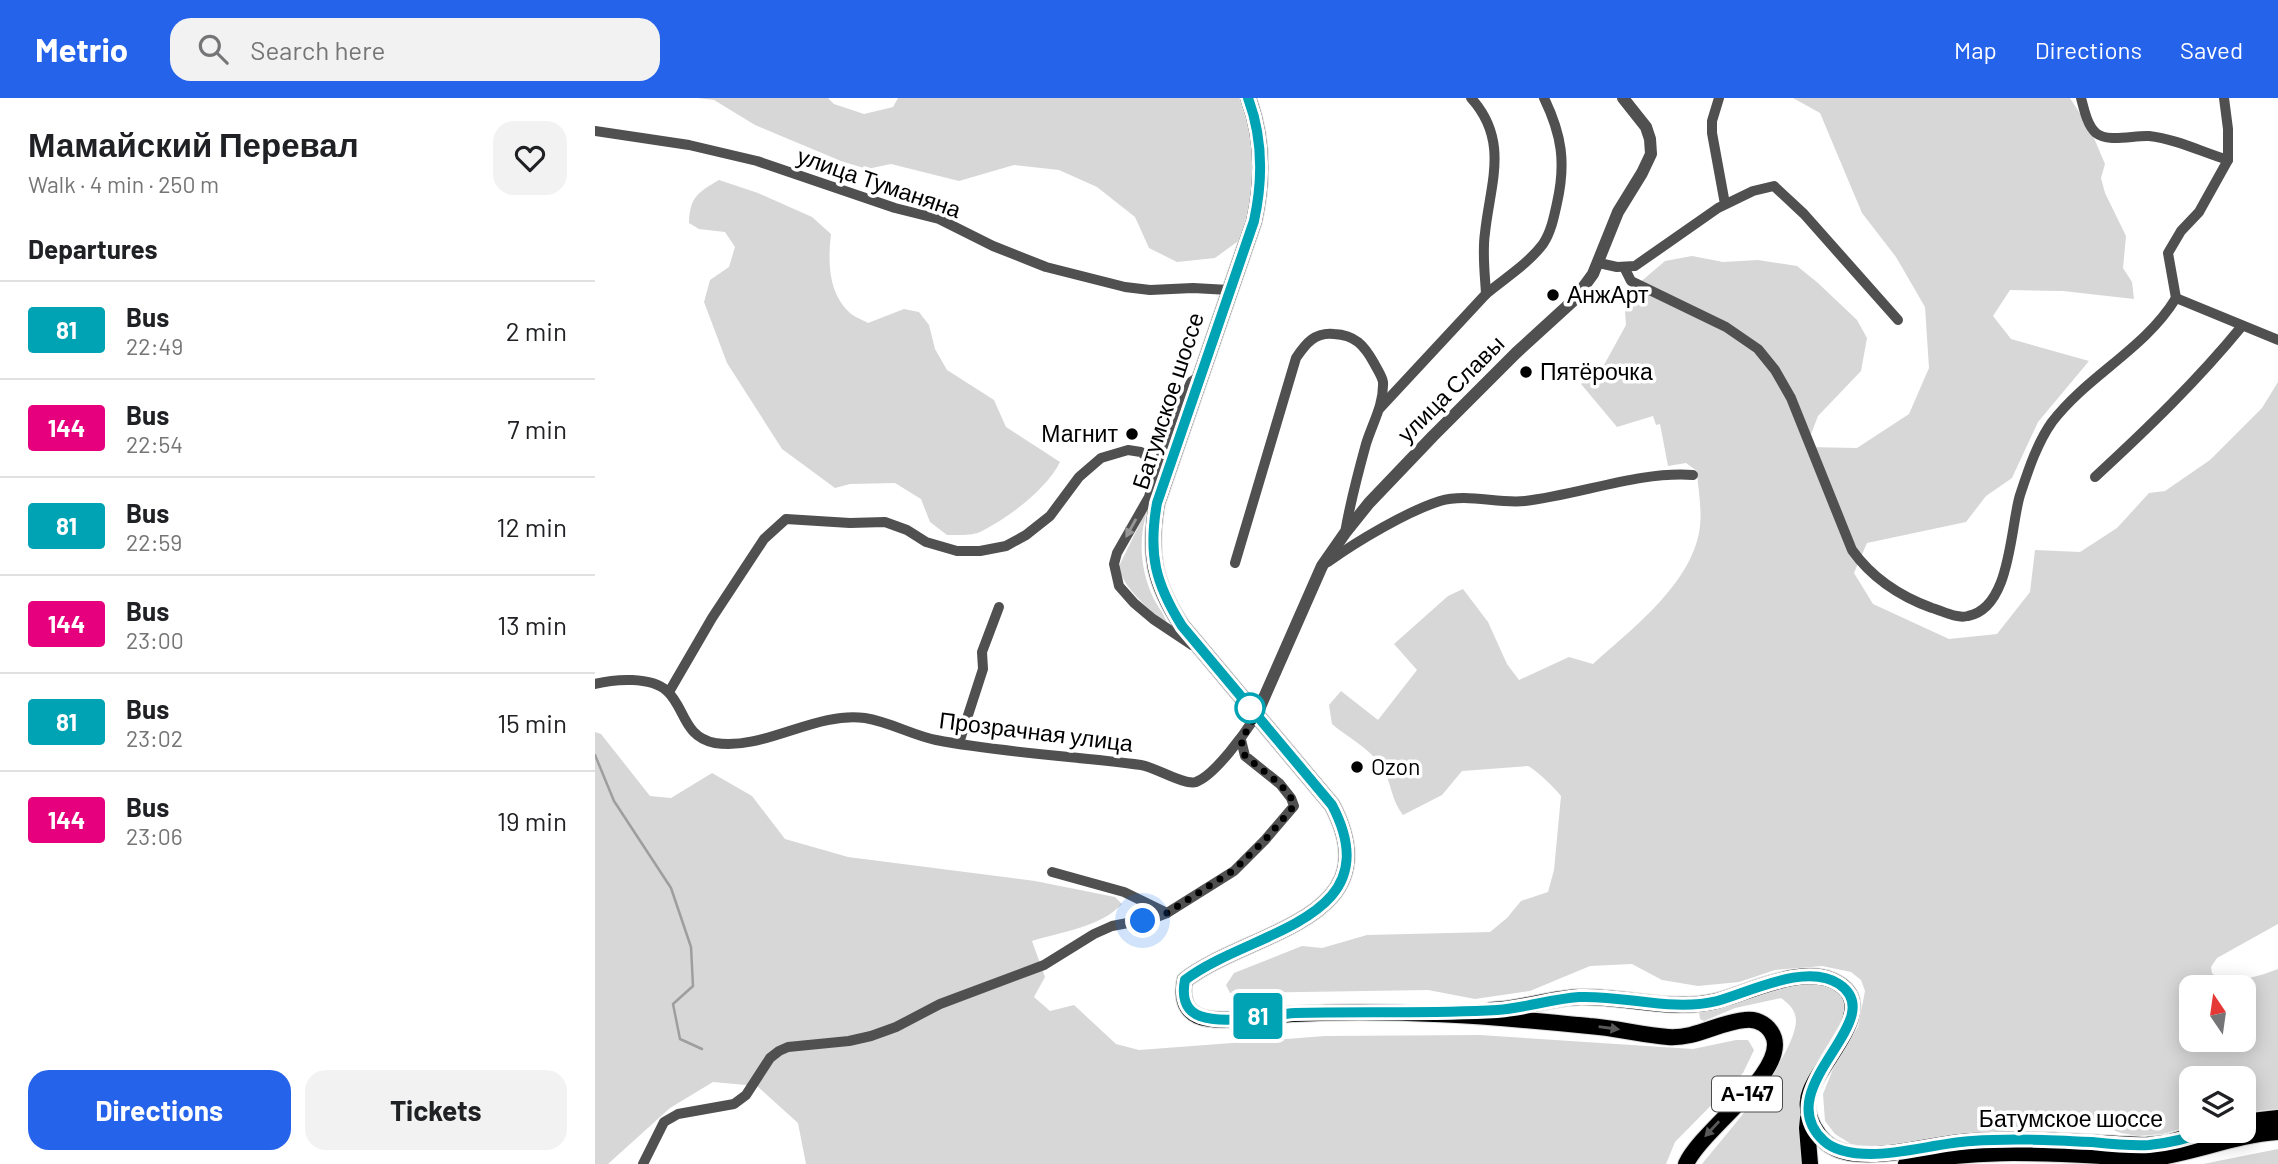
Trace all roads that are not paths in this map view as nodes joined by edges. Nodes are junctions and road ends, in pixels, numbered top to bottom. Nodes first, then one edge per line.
1 (1248, 98) edge
2 (1471, 98) edge
3 (1544, 98) edge
4 (1623, 98) edge
5 (1719, 98) edge
6 (2081, 98) edge
7 (2224, 98) edge
8 (595, 131) edge
9 (2228, 160) junction
10 (1725, 204) junction
11 (1599, 263) junction
12 (1624, 267) junction
13 (1229, 290) junction
14 (1486, 294) junction
15 (2176, 298) junction
16 (1898, 320) dead end
17 (2242, 326) junction
18 (2278, 341) edge
19 (1198, 378) junction
20 (1380, 409) junction
21 (1157, 466) junction
22 (1693, 475) dead end
23 (2095, 477) dead end
24 (1345, 533) junction
25 (1235, 564) dead end
26 (1322, 566) junction
27 (999, 607) dead end
28 (1204, 653) junction
29 (595, 684) edge
30 (669, 692) junction
31 (1256, 716) junction
32 (1241, 740) junction
33 (959, 743) junction
34 (1052, 872) dead end
35 (1167, 913) junction
36 (1566, 998) junction
37 (1419, 1013) junction
38 (1561, 1023) junction
39 (1809, 1114) junction
40 (2278, 1118) edge
41 (2256, 1121) edge
42 (2278, 1132) edge
43 (2179, 1139) edge
44 (643, 1164) edge
45 (1686, 1164) edge
46 (1810, 1164) edge
47 (1906, 1164) edge

1 - 13 highway, Батумское шоссе / А-147
2 - 14 street
3 - 14 street
4 - 11 street, улица Славы
5 - 10 street
6 - 9 street
7 - 9 street
8 - 13 street, улица Туманяна
9 - 15 street
10 - 12 street
10 - 16 street
11 - 12 street
11 - 24 street, улица Славы
12 - 15 street
13 - 19 highway, Батумское шоссе / А-147
14 - 20 street
15 - 17 street
17 - 18 street
17 - 23 street
19 - 21 street
19 - 28 highway, Батумское шоссе / А-147
20 - 24 street
20 - 25 street
21 -> 28 street
21 - 30 street
22 - 26 street
24 - 26 street, улица Славы
26 - 31 street, улица Славы
27 - 33 street
28 - 31 highway, Батумское шоссе / А-147
29 - 30 street
30 - 33 street, Прозрачная улица
31 - 32 street, Прозрачная улица
31 - 37 highway, Батумское шоссе / А-147
32 - 33 street, Прозрачная улица
32 - 35 street
34 - 35 street
35 - 44 street
36 - 37 highway, Батумское шоссе / А-147
36 - 38 highway
36 - 39 highway, Батумское шоссе / А-147
37 - 38 highway, Батумское шоссе / А-147
38 -> 45 highway, Батумское шоссе / А-147
39 - 43 highway, Батумское шоссе / А-147
39 - 46 highway
40 - 41 highway
42 - 47 highway, Батумское шоссе

